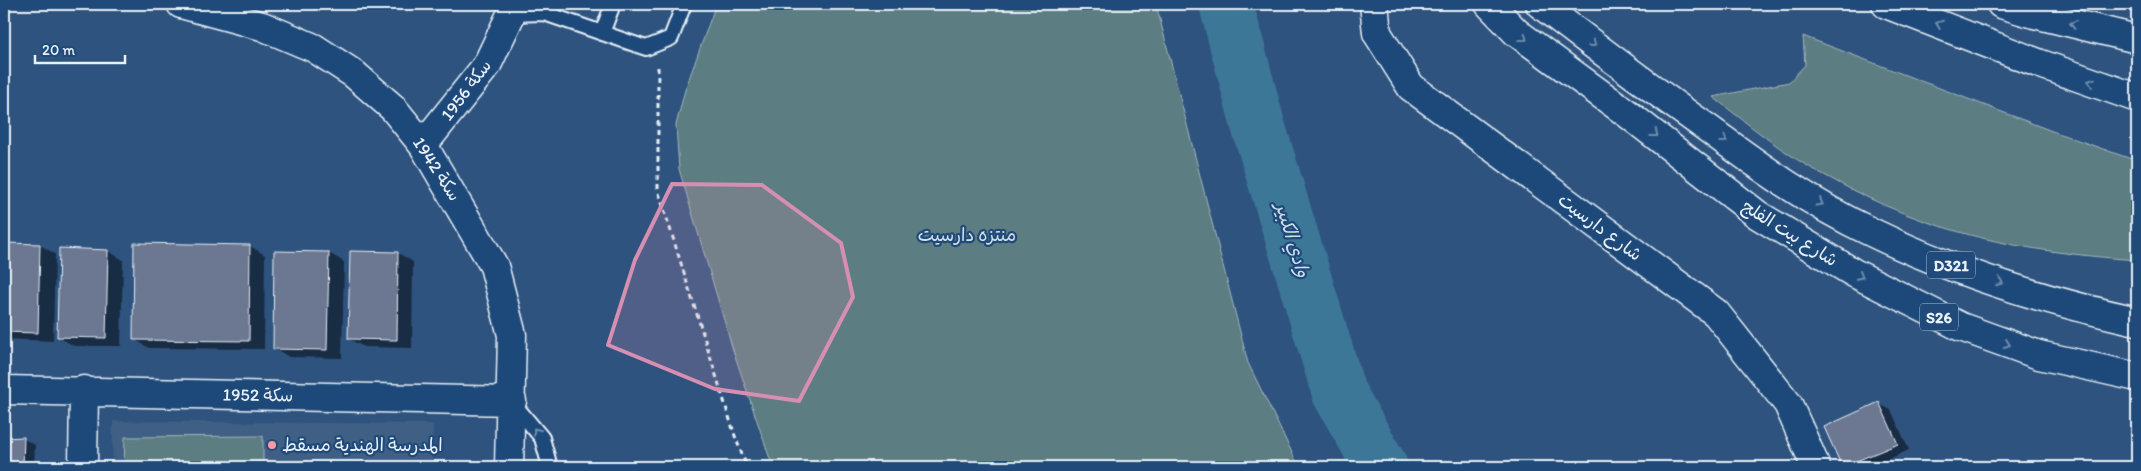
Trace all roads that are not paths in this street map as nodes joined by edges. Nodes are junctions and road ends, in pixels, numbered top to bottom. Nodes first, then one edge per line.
1 (181, 4) edge
2 (612, 4) edge
3 (684, 4) edge
4 (1374, 4) edge
5 (1489, 4) edge
6 (1540, 4) edge
7 (1886, 4) edge
8 (2001, 4) edge
9 (546, 8) edge
10 (514, 9) edge
11 (602, 33) junction
12 (2137, 39) edge
13 (2137, 98) edge
14 (424, 145) junction
15 (2137, 321) edge
16 (2137, 377) edge
17 (4, 390) edge
18 (84, 390) junction
19 (512, 401) junction
20 (83, 467) edge
21 (509, 467) edge
22 (550, 467) edge
23 (1816, 467) edge

1 - 14 street, سكة 1942
2 - 11 lane
3 - 11 lane
4 - 23 street, شارع دارسيت
5 -> 16 street, شارع بيت الفلج / S26
6 -> 15 street, D321
13 -> 7 street
12 -> 8 street
9 - 10 lane
9 - 11 lane
10 - 14 street, سكة 1956
14 - 19 street, سكة 1942
17 - 18 street, سكة 1952
18 - 19 street, سكة 1952
18 - 20 street
19 - 21 street, سكة 1942
22 -> 19 lane

